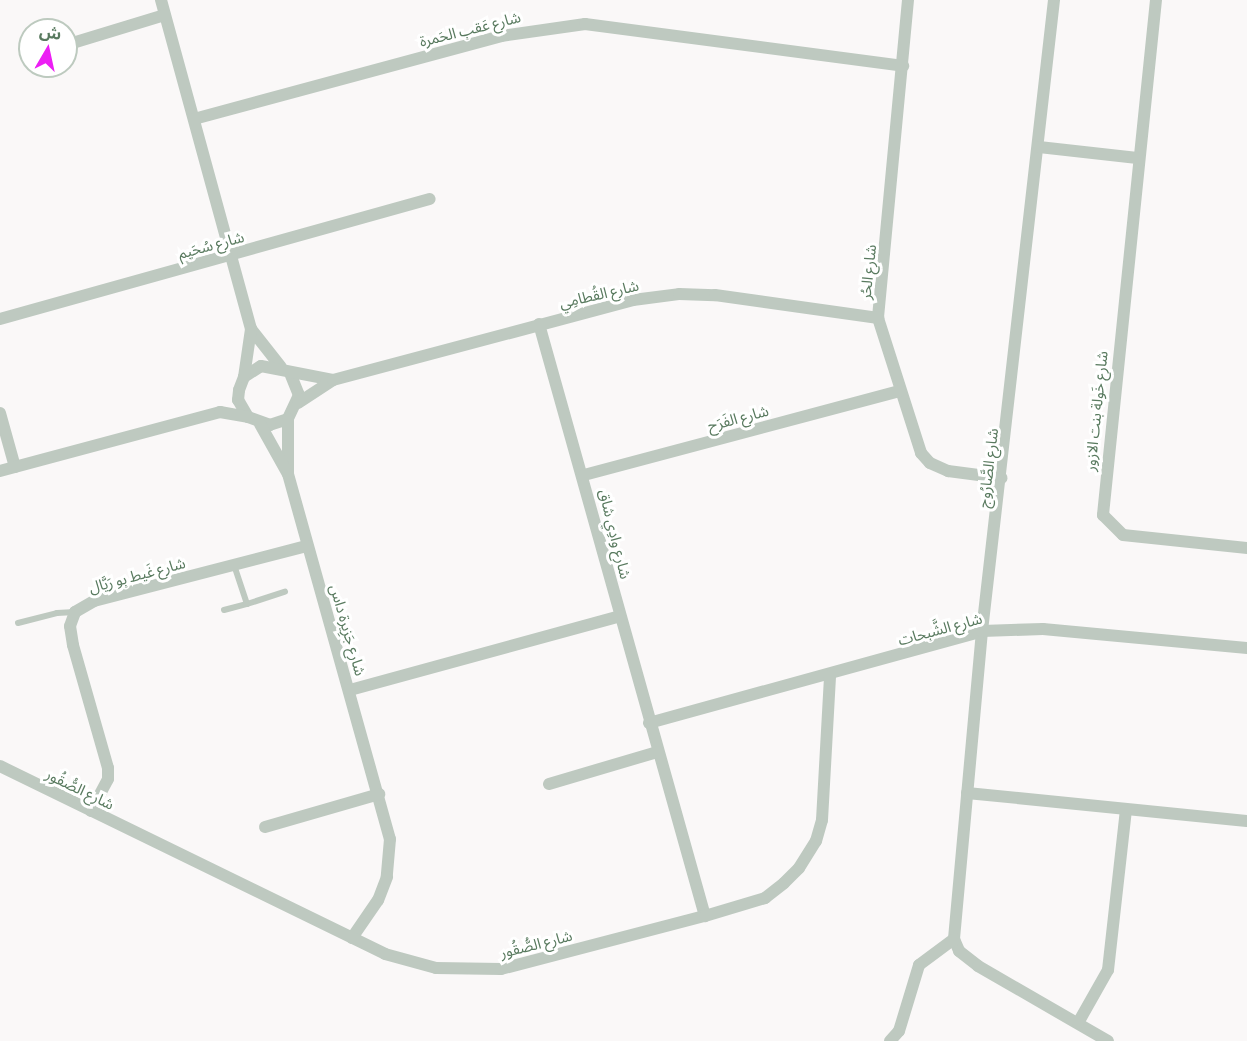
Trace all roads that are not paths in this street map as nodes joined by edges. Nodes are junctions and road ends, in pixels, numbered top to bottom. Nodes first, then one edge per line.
1 (161, 0) edge
2 (908, 0) edge
3 (1054, 0) edge
4 (1156, 0) edge
5 (165, 15) junction
6 (78, 41) edge
7 (903, 66) junction
8 (194, 118) junction
9 (1039, 147) junction
10 (1137, 158) junction
11 (430, 199) dead end
12 (231, 255) junction
13 (878, 318) junction
14 (0, 319) edge
15 (539, 324) junction
16 (251, 329) junction
17 (286, 370) junction
18 (244, 377) junction
19 (333, 380) junction
20 (238, 390) junction
21 (900, 391) junction
22 (298, 403) junction
23 (220, 412) junction
24 (0, 413) edge
25 (248, 417) junction
26 (288, 419) junction
27 (260, 424) junction
28 (15, 467) junction
29 (0, 471) edge
30 (288, 474) junction
31 (584, 475) junction
32 (1002, 478) junction
33 (307, 546) junction
34 (1247, 548) edge
35 (234, 564) junction
36 (285, 592) dead end
37 (247, 604) junction
38 (224, 610) dead end
39 (75, 612) junction
40 (620, 616) junction
41 (18, 623) dead end
42 (982, 631) junction
43 (1247, 648) edge
44 (830, 675) junction
45 (350, 690) junction
46 (649, 723) junction
47 (657, 753) junction
48 (0, 766) edge
49 (549, 784) dead end
50 (968, 793) junction
51 (379, 794) junction
52 (1126, 810) junction
53 (91, 811) junction
54 (1247, 821) edge
55 (265, 826) dead end
56 (705, 916) junction
57 (352, 938) junction
58 (954, 939) junction
59 (1078, 1023) junction
60 (1093, 1036) edge
61 (890, 1041) edge
62 (1108, 1041) edge

1 - 5 street
2 - 7 street, شارع الحُر
3 - 9 street, شارع الصَّارُوج
4 - 10 street, شارع خَولة بنت الازور
5 - 6 street
5 - 8 street
7 - 8 street, شارع عَقب الحَمرة
7 - 13 street, شارع الحُر
8 - 12 street
9 - 10 street
9 - 32 street, شارع الصَّارُوج
10 - 34 street, شارع خَولة بنت الازور
11 - 12 street, شارع سُحَيم
12 - 14 street, شارع سُحَيم
12 - 16 street
13 - 15 street, شارع القُطامِي
13 - 21 street, شارع الحُر
15 - 19 street, شارع القُطامِي
15 - 31 street, شارع وادِي شاق
16 - 17 street
16 - 18 street
17 - 18 street
17 - 19 street, شارع القُطامِي
17 - 22 street
18 - 20 street
19 - 22 street, شارع القُطامِي
20 - 23 street
20 - 25 street
21 - 31 street, شارع الفَرَح
21 - 32 street, شارع الحُر
22 - 26 street
23 - 25 street
23 - 28 street
24 - 28 street
25 - 27 street
26 - 27 street
26 - 30 street, شارع جَزِيرة داس
27 - 30 street, شارع جَزِيرة داس
28 - 29 street
30 - 33 street, شارع جَزِيرة داس
31 - 40 street, شارع وادِي شاق
32 - 42 street, شارع الصَّارُوج
33 - 35 street, شارع غَيط بو رَيَّال
33 - 45 street, شارع جَزِيرة داس
35 - 37 lane
35 - 39 street, شارع غَيط بو رَيَّال
36 - 37 lane
37 - 38 lane
39 - 41 lane
39 - 53 street
40 - 45 street
40 - 46 street, شارع وادِي شاق
42 - 43 street, شارع الشَّبحات
42 - 44 street, شارع الشَّبحات
42 - 50 street, شارع الصَّارُوج
44 - 46 street, شارع الشَّبحات
44 - 56 street, شارع الصُّقُور
45 - 51 street, شارع جَزِيرة داس
46 - 47 street, شارع وادِي شاق
47 - 49 street
47 - 56 street, شارع وادِي شاق
48 - 53 street, شارع الصُّقُور
50 - 52 street
50 - 58 street, شارع الصَّارُوج
51 - 55 street
51 - 57 street, شارع جَزِيرة داس
52 - 54 street
52 - 59 street
53 - 57 street, شارع الصُّقُور
56 - 57 street, شارع الصُّقُور
58 - 59 street
58 - 61 street
59 - 60 street
60 - 62 street

